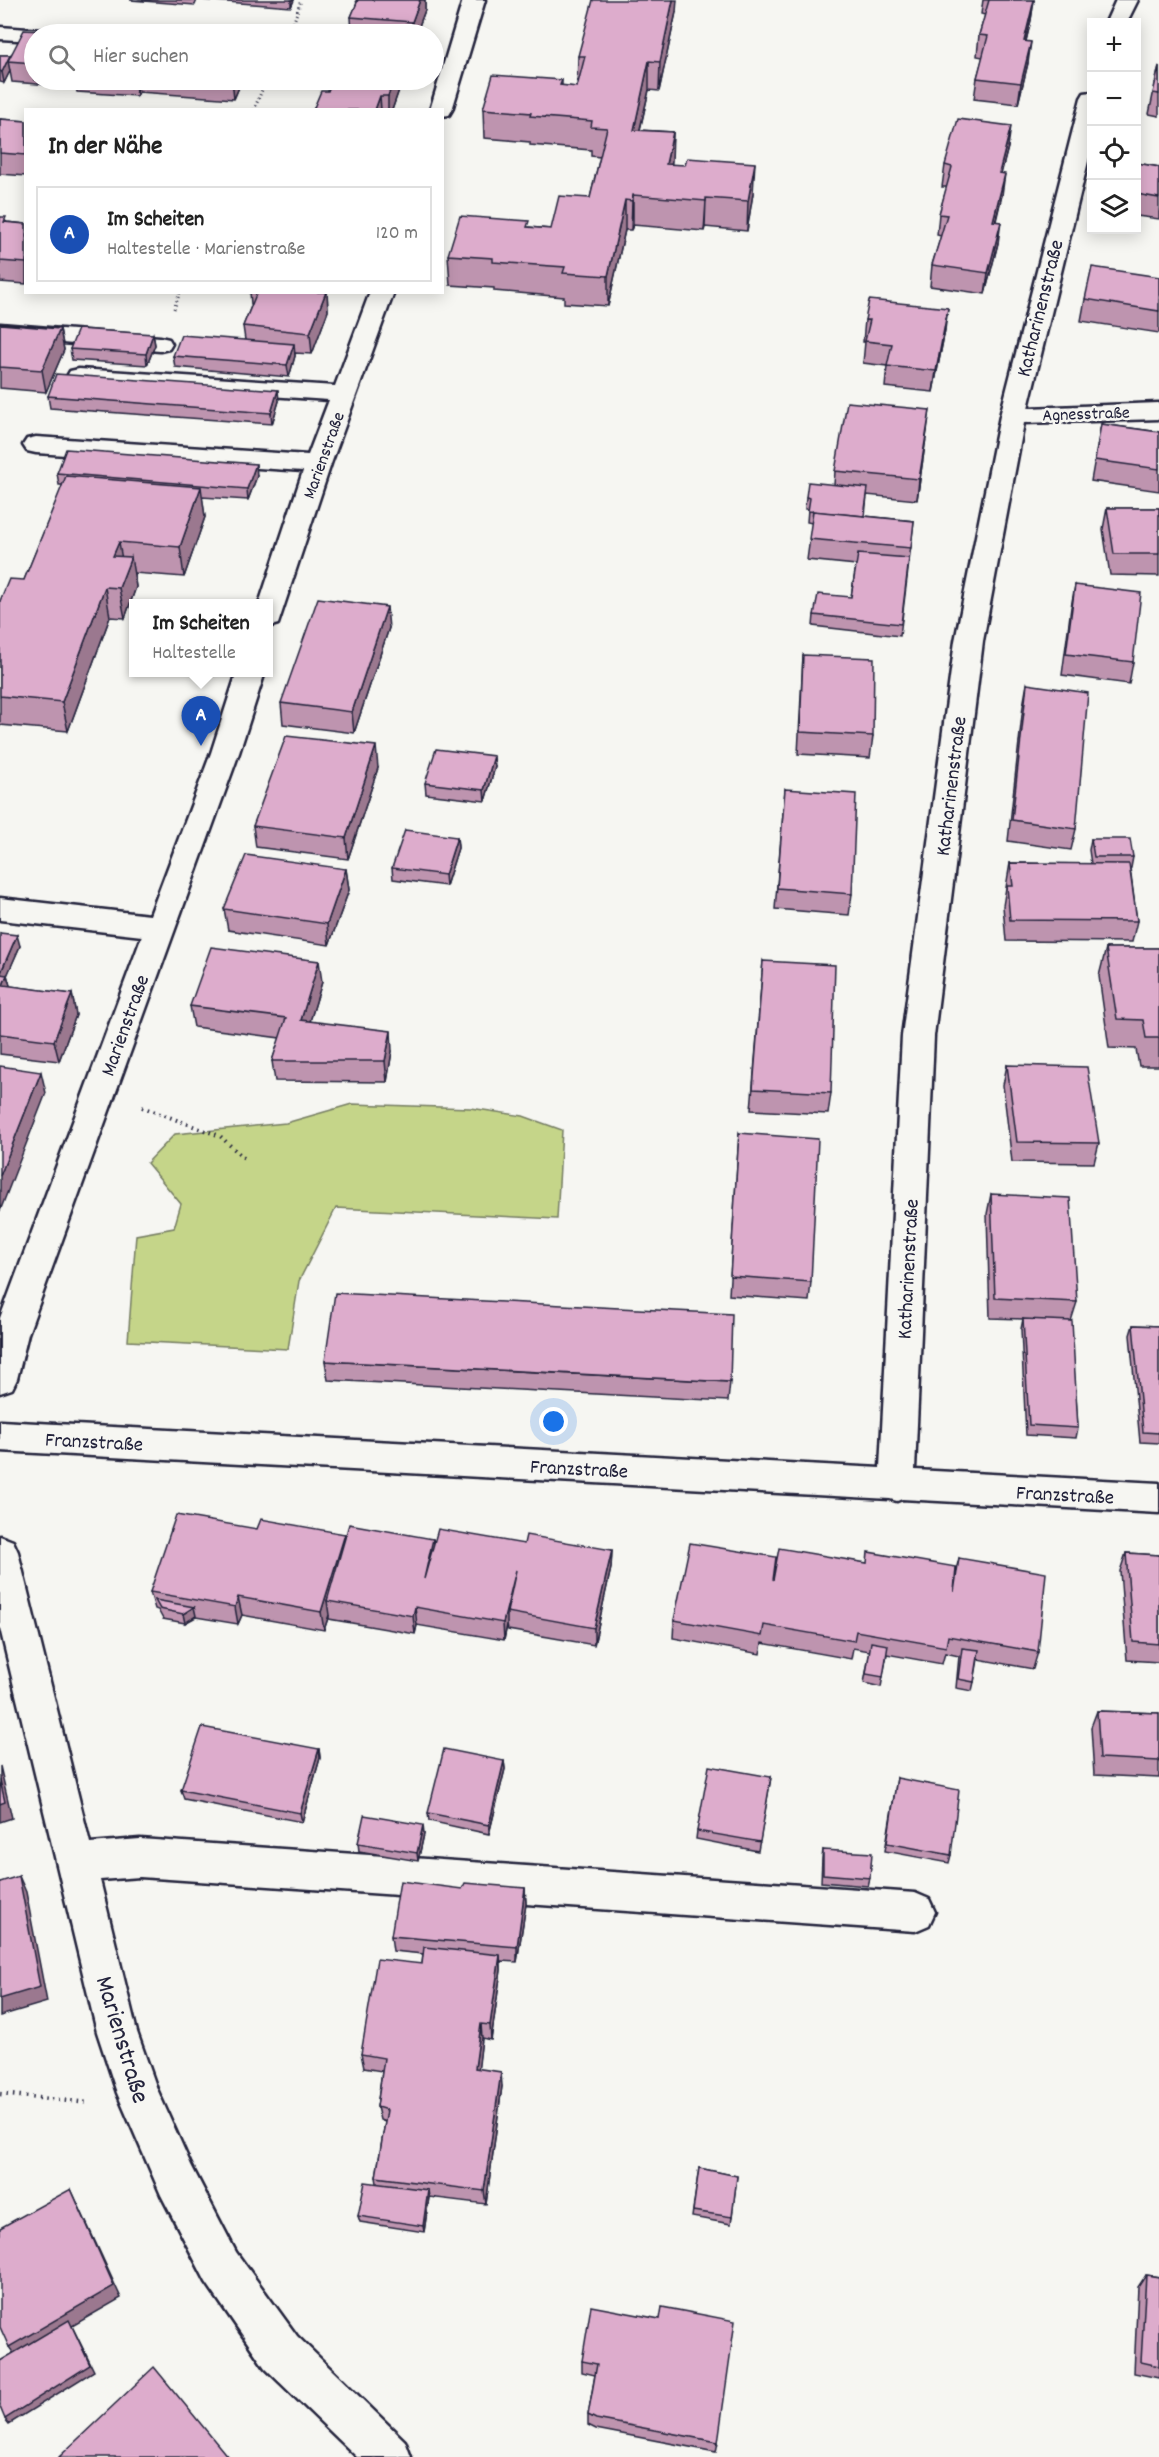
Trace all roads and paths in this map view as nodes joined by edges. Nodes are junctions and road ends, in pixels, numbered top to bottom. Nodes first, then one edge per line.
1 (301, 0) edge
2 (474, 0) edge
3 (1127, 0) edge
4 (1118, 18) edge
5 (293, 24) edge
6 (0, 33) edge
7 (24, 34) edge
8 (444, 60) edge
9 (262, 90) edge
10 (442, 90) edge
11 (255, 108) edge
12 (441, 108) edge
13 (1087, 118) edge
14 (381, 294) edge
15 (0, 331) edge
16 (160, 344) dead end
17 (79, 376) edge
18 (345, 394) junction
19 (1159, 411) edge
20 (1012, 416) junction
21 (36, 445) dead end
22 (318, 464) junction
23 (273, 603) edge
24 (249, 677) edge
25 (0, 909) edge
26 (159, 927) junction
27 (98, 1097) junction
28 (246, 1160) dead end
29 (0, 1379) edge
30 (0, 1436) edge
31 (897, 1486) junction
32 (1159, 1498) edge
33 (0, 1552) edge
34 (76, 1863) junction
35 (915, 1912) dead end
36 (0, 2094) edge
37 (80, 2102) dead end
38 (389, 2457) edge

1 - 5 path
2 - 8 street
3 - 4 street
6 - 7 street
9 - 11 path
10 - 12 street
13 - 20 street, Katharinenstraße
14 - 18 street, Marienstraße
15 - 16 street
17 - 18 street
18 - 22 street, Marienstraße
19 - 20 street, Agnesstraße
20 - 31 street, Katharinenstraße
21 - 22 street
22 - 23 street, Marienstraße
24 - 26 street, Marienstraße
25 - 26 street
26 - 27 street, Marienstraße
27 - 28 path
27 - 29 street, Marienstraße
30 - 31 street, Franzstraße
31 - 32 street, Franzstraße
33 - 34 street, Marienstraße
34 - 35 street
34 - 38 street, Marienstraße
36 - 37 path

